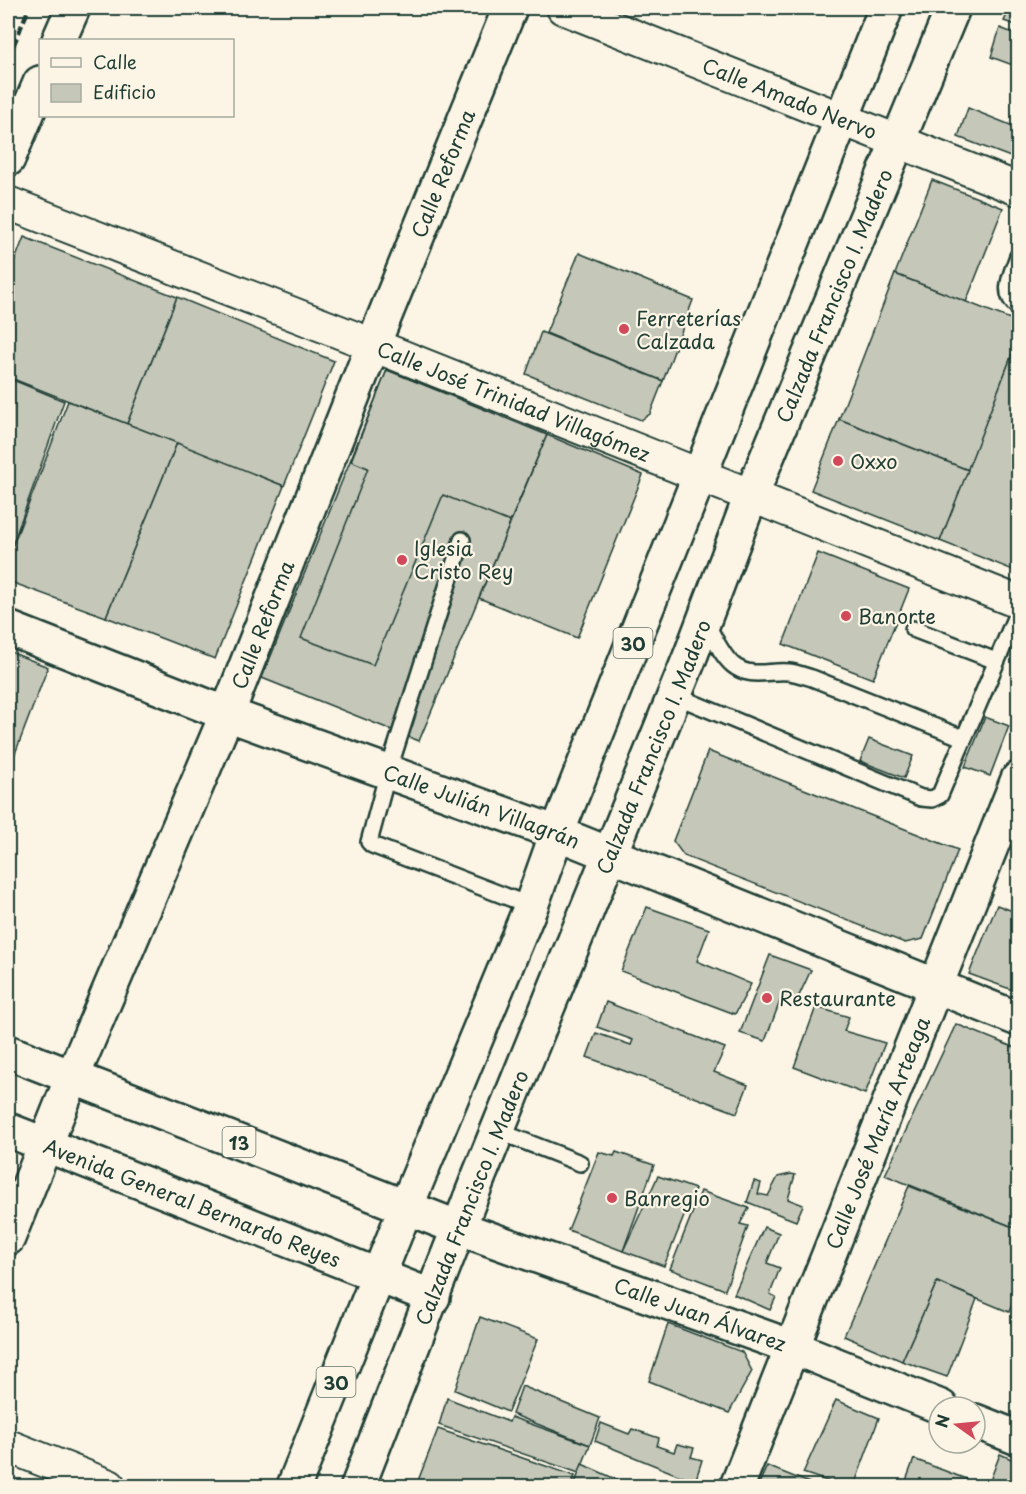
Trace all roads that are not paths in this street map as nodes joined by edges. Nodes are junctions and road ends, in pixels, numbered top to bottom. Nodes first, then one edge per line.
1 (73, 8) edge
2 (510, 8) edge
3 (563, 8) edge
4 (886, 8) edge
5 (953, 8) edge
6 (59, 39) edge
7 (39, 85) edge
8 (843, 118) junction
9 (898, 141) junction
10 (8, 159) edge
11 (1018, 189) edge
12 (8, 203) edge
13 (1018, 256) edge
14 (1018, 307) edge
15 (373, 345) junction
16 (700, 476) junction
17 (752, 496) junction
18 (462, 540) dead end
19 (1018, 602) edge
20 (1018, 611) edge
21 (705, 620) junction
22 (8, 628) edge
23 (914, 629) dead end
24 (996, 661) junction
25 (674, 695) junction
26 (227, 714) junction
27 (963, 738) junction
28 (388, 772) junction
29 (1018, 779) edge
30 (557, 833) junction
31 (609, 855) junction
32 (531, 906) junction
33 (936, 984) junction
34 (1018, 1019) edge
35 (8, 1052) edge
36 (72, 1078) junction
37 (8, 1130) edge
38 (498, 1131) junction
39 (45, 1145) junction
40 (580, 1163) dead end
41 (406, 1207) junction
42 (459, 1228) junction
43 (8, 1238) edge
44 (378, 1277) junction
45 (434, 1298) junction
46 (792, 1347) junction
47 (927, 1401) edge
48 (987, 1424) edge
49 (1017, 1432) edge
50 (8, 1446) edge
51 (109, 1486) edge
52 (294, 1486) edge
53 (358, 1486) edge
54 (737, 1486) edge

1 - 6 main road
2 - 15 main road, Calle Reforma
3 - 8 street, Calle Amado Nervo
4 - 8 main road, 30
5 - 9 main road, Calzada Francisco I. Madero
7 - 10 main road
8 - 9 street, Calle Amado Nervo
8 - 16 main road, 30
9 - 11 street, Calle Amado Nervo
9 - 17 main road, Calzada Francisco I. Madero
12 - 15 street, Calle José Trinidad Villagómez
13 - 14 lane
15 - 16 street, Calle José Trinidad Villagómez
15 - 26 main road, Calle Reforma
16 - 17 street, Calle José Trinidad Villagómez
16 - 30 main road, 30
17 - 19 street, Calle José Trinidad Villagómez
17 - 21 main road, Calzada Francisco I. Madero
18 - 28 lane
20 - 24 lane
21 - 25 main road, Calzada Francisco I. Madero
21 - 27 lane
22 - 26 main road, Calle Julián Villagrán
23 - 24 lane
24 - 27 lane
25 - 27 lane
25 - 31 main road, Calzada Francisco I. Madero
26 - 28 main road, Calle Julián Villagrán
26 - 36 main road, Calle Reforma
28 - 30 main road, Calle Julián Villagrán
28 - 32 lane
29 - 33 main road, Calle José María Arteaga
30 - 31 main road, Calle Julián Villagrán
30 - 32 main road, 30
31 - 33 main road, Calle Julián Villagrán
31 - 38 main road, Calzada Francisco I. Madero
32 - 41 main road, 30
33 - 34 main road, Calle Julián Villagrán
33 - 46 main road, Calle José María Arteaga
35 - 36 main road, 13
36 - 39 main road, Calle Reforma
36 - 41 main road, 13
37 - 39 main road, Avenida General Bernardo Reyes
38 - 40 lane
38 - 42 main road, Calzada Francisco I. Madero
39 - 43 main road, Calle Reforma
39 - 44 main road, Avenida General Bernardo Reyes
41 - 42 main road, 13
41 - 44 main road, 30
42 - 45 main road, Calzada Francisco I. Madero
42 - 46 main road, Calle Juan Álvarez
44 - 45 main road, Avenida General Bernardo Reyes
44 - 52 main road, 30
45 - 53 main road, Calzada Francisco I. Madero
46 - 47 main road, Calle Juan Álvarez
46 - 54 main road, Calle José María Arteaga
48 - 49 main road
50 - 51 street

